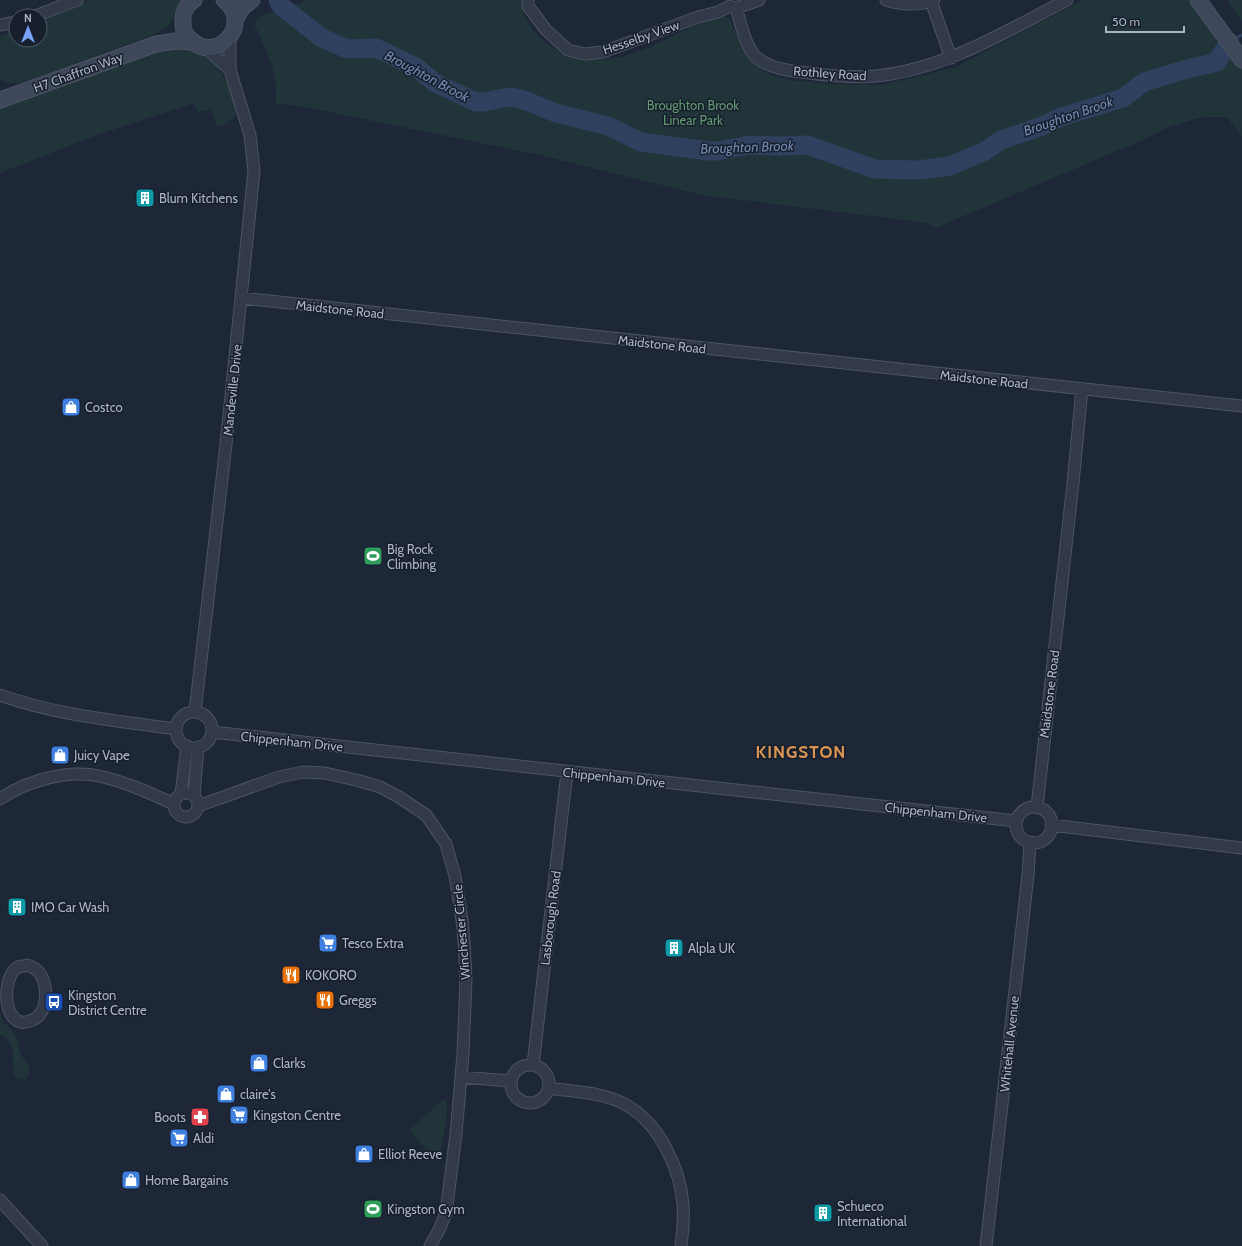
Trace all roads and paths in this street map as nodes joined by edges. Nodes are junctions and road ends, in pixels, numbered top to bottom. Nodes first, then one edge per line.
1 (75, 0) edge
2 (194, 0) edge
3 (224, 0) edge
4 (252, 0) edge
5 (528, 0) edge
6 (760, 0) edge
7 (886, 0) edge
8 (1068, 0) edge
9 (1198, 0) edge
10 (932, 1) edge
11 (731, 5) edge
12 (48, 11) edge
13 (183, 20) junction
14 (235, 20) junction
15 (230, 37) junction
16 (156, 44) junction
17 (199, 45) junction
18 (951, 58) junction
19 (1242, 60) edge
20 (230, 70) junction
21 (0, 100) edge
22 (242, 298) junction
23 (1082, 389) junction
24 (1242, 406) edge
25 (0, 695) edge
26 (195, 712) junction
27 (176, 729) junction
28 (212, 732) junction
29 (193, 747) junction
30 (567, 772) junction
31 (181, 794) junction
32 (0, 799) edge
33 (196, 801) junction
34 (174, 804) junction
35 (1037, 807) junction
36 (1016, 821) junction
37 (1051, 825) junction
38 (1030, 842) junction
39 (1242, 848) edge
40 (4, 985) edge
41 (4, 1007) edge
42 (533, 1065) junction
43 (461, 1077) junction
44 (511, 1081) junction
45 (548, 1088) junction
46 (0, 1200) edge
47 (42, 1246) edge
48 (430, 1246) edge
49 (681, 1246) edge
50 (986, 1246) edge

1 - 12 street
2 - 13 street
3 - 14 street
4 - 14 street
5 - 11 street, Hesselby View
6 - 11 street, Hesselby View
7 - 10 street
8 - 18 street, Rothley Road
9 - 19 street
10 - 18 street
11 - 18 street, Rothley Road
13 - 16 street, H7 Chaffron Way
13 - 17 street
14 - 15 street
15 - 17 street
15 - 20 street, Mandeville Drive
16 - 17 street, H7 Chaffron Way
16 - 21 street, H7 Chaffron Way
17 - 20 street
20 - 22 street, Mandeville Drive
22 - 23 street, Maidstone Road
22 - 26 street, Mandeville Drive
23 - 24 street, Maidstone Road
23 - 35 street, Maidstone Road
25 - 27 street
26 - 27 street
26 - 28 street
27 - 29 street
28 - 29 street
28 - 30 street, Chippenham Drive
29 - 31 street
29 - 33 street
30 - 36 street, Chippenham Drive
30 - 42 street, Lasborough Road
31 - 33 street
31 - 34 street
32 - 34 street
33 - 34 street
33 - 43 street, Winchester Circle
35 - 36 street
35 - 37 street
36 - 38 street
37 - 38 street
37 - 39 street
38 - 50 street, Whitehall Avenue
40 - 41 street
40 - 41 street
42 - 44 street
42 - 45 street
43 - 44 street
43 - 48 street, Winchester Circle
44 - 45 street
45 - 49 street
46 - 47 street

